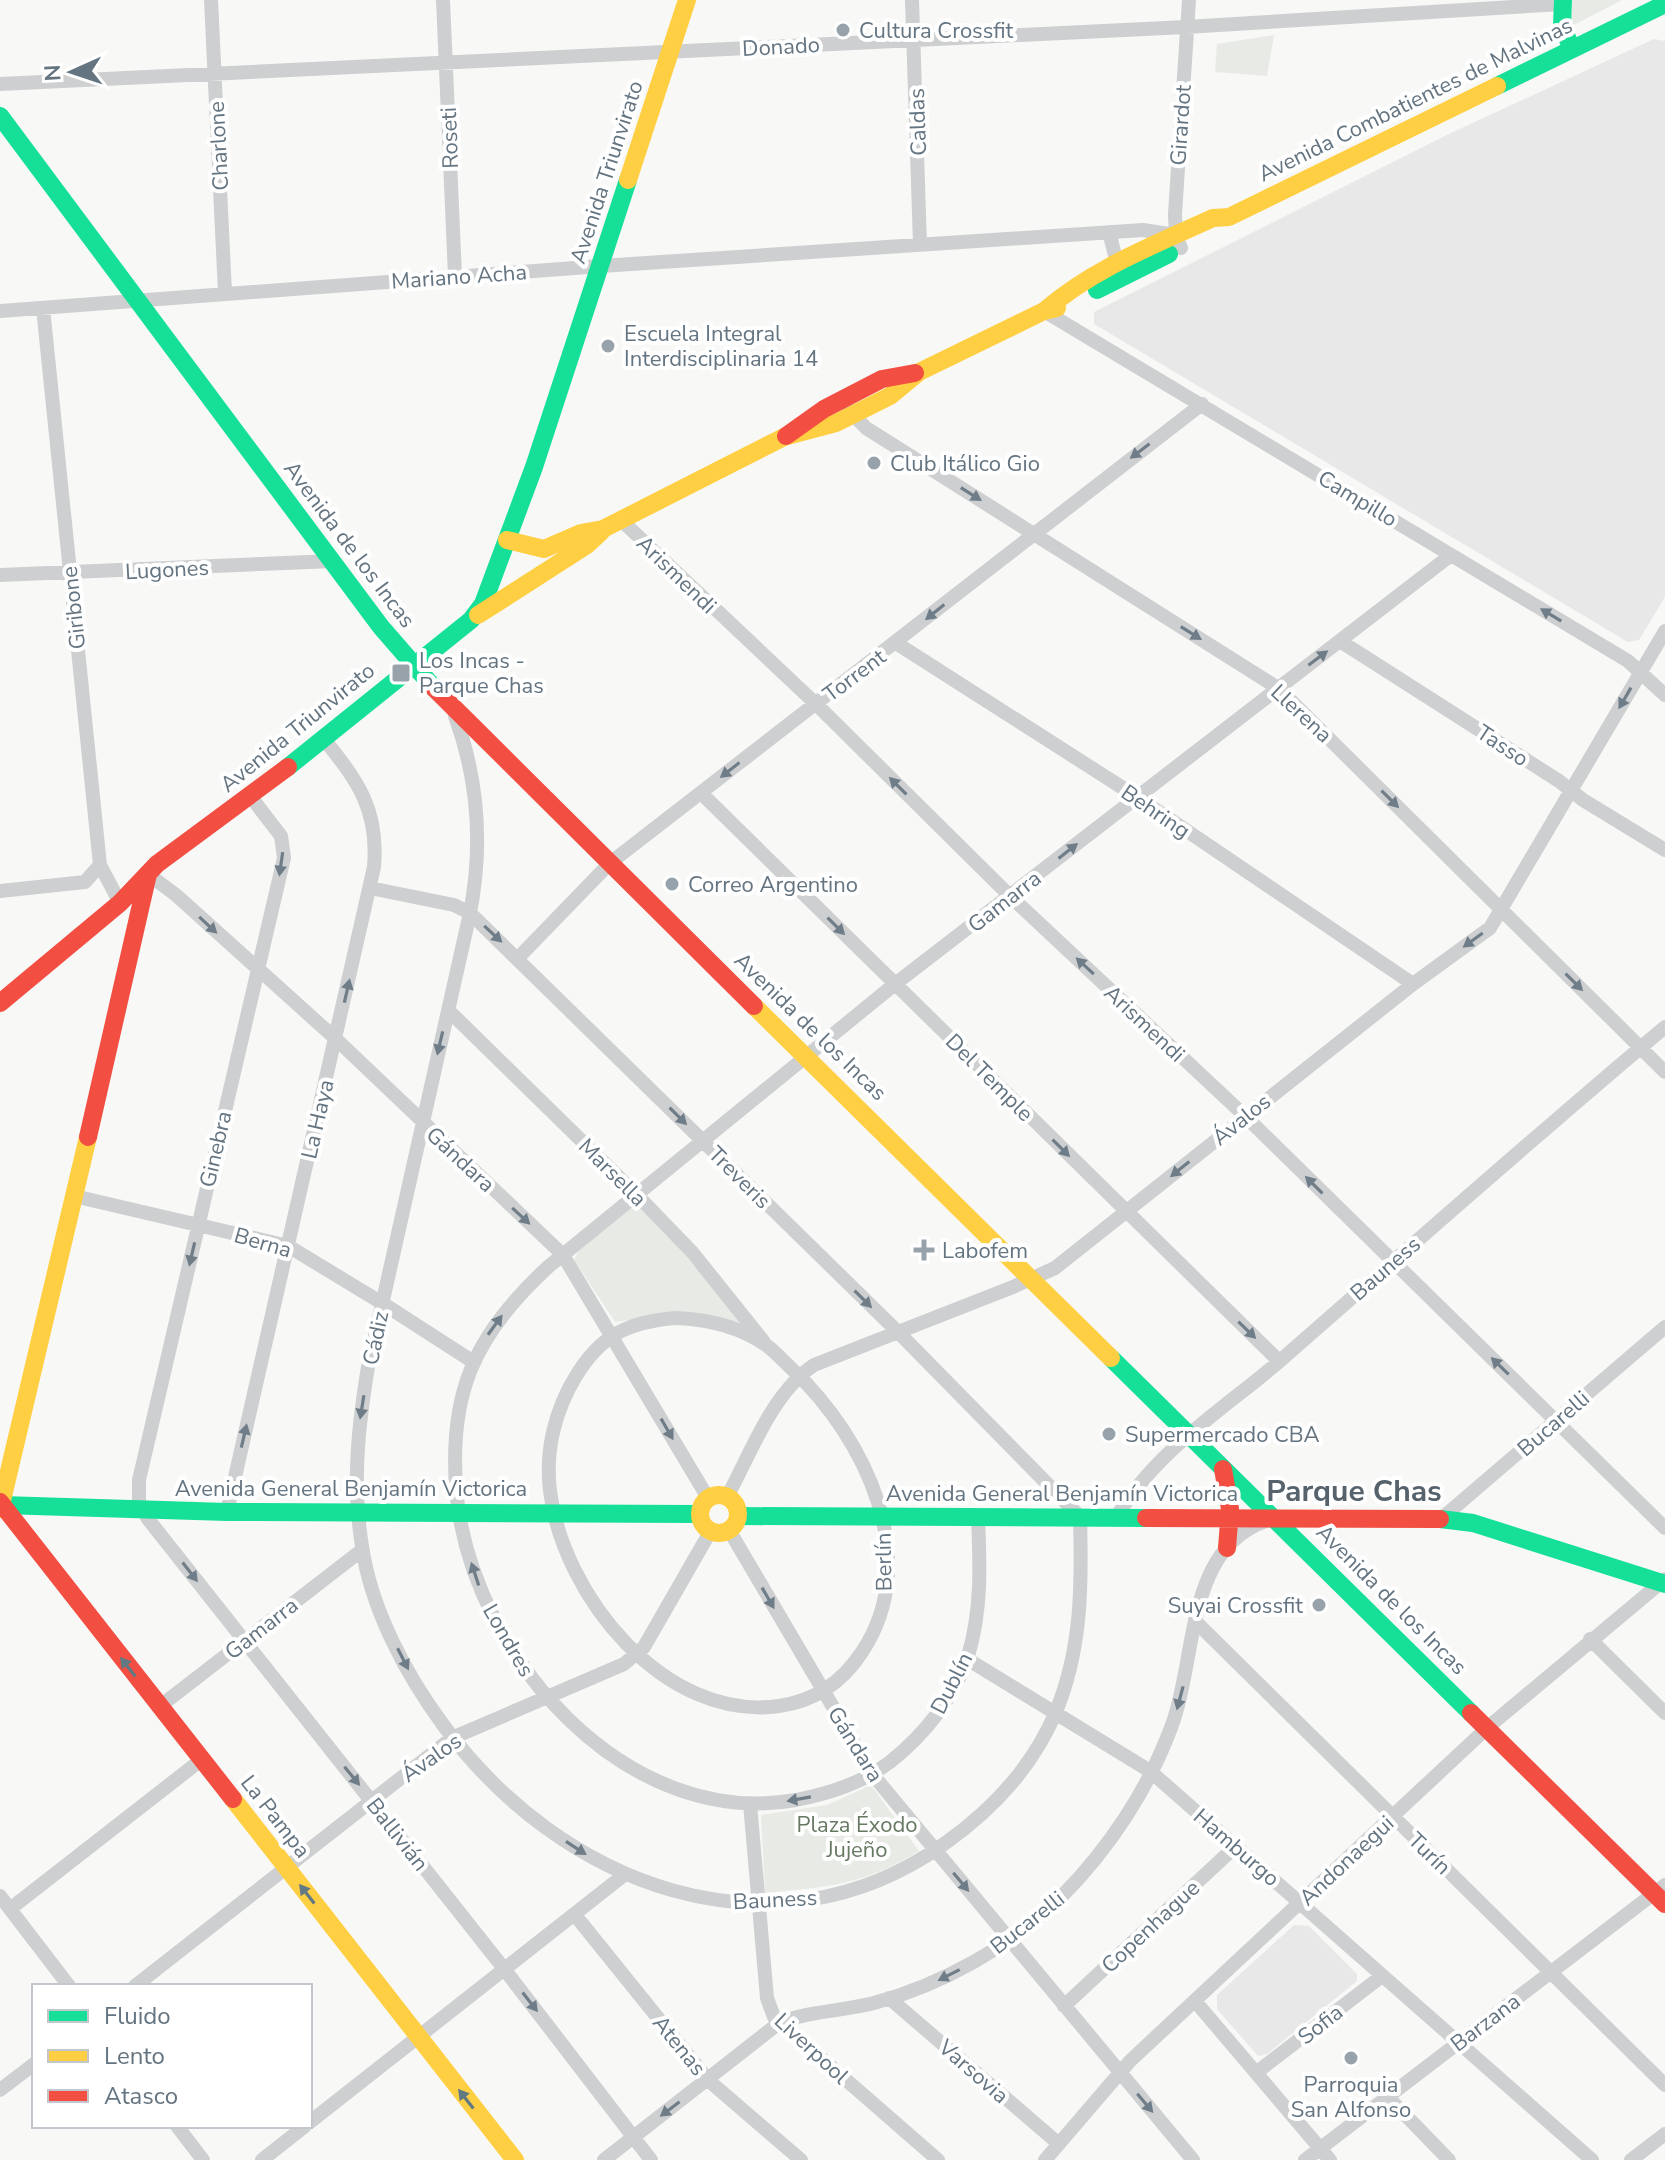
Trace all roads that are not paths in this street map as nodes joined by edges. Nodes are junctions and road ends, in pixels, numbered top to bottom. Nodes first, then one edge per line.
1 (211, 0) edge
2 (443, 0) edge
3 (687, 0) edge
4 (912, 0) edge
5 (1189, 0) edge
6 (1562, 2) edge
7 (1665, 4) edge
8 (1186, 27) junction
9 (914, 38) junction
10 (1572, 49) junction
11 (669, 52) junction
12 (446, 63) junction
13 (214, 75) junction
14 (0, 84) edge
15 (0, 116) edge
16 (1109, 232) junction
17 (1178, 242) junction
18 (920, 244) junction
19 (1117, 263) junction
20 (601, 266) junction
21 (455, 276) junction
22 (225, 293) junction
23 (137, 300) junction
24 (43, 308) junction
25 (0, 311) edge
26 (1044, 311) junction
27 (1202, 404) junction
28 (848, 407) junction
29 (622, 521) junction
30 (603, 529) junction
31 (1032, 534) junction
32 (507, 540) junction
33 (1451, 555) junction
34 (333, 561) junction
35 (69, 574) junction
36 (0, 575) edge
37 (471, 620) junction
38 (1665, 631) edge
39 (1340, 641) junction
40 (896, 643) junction
41 (413, 665) junction
42 (1641, 671) junction
43 (1278, 688) junction
44 (1665, 695) edge
45 (816, 704) junction
46 (452, 708) junction
47 (323, 738) junction
48 (1571, 790) junction
49 (701, 793) junction
50 (251, 797) junction
51 (1137, 797) junction
52 (1665, 850) edge
53 (610, 863) junction
54 (100, 865) junction
55 (148, 874) junction
56 (370, 888) junction
57 (0, 891) edge
58 (1011, 897) junction
59 (120, 903) junction
60 (1502, 911) junction
61 (470, 913) junction
62 (518, 958) junction
63 (256, 969) junction
64 (895, 984) junction
65 (1413, 984) junction
66 (0, 1003) edge
67 (448, 1010) junction
68 (1665, 1027) edge
69 (336, 1039) junction
70 (1640, 1048) junction
71 (806, 1055) junction
72 (1665, 1072) edge
73 (1245, 1116) junction
74 (422, 1123) junction
75 (702, 1139) junction
76 (636, 1194) junction
77 (74, 1196) junction
78 (1126, 1212) junction
79 (198, 1225) junction
80 (288, 1246) junction
81 (563, 1255) junction
82 (1391, 1262) junction
83 (1033, 1279) junction
84 (382, 1303) junction
85 (1665, 1327) edge
86 (899, 1333) junction
87 (612, 1335) junction
88 (767, 1345) junction
89 (472, 1361) junction
90 (1279, 1361) junction
91 (799, 1375) junction
92 (1557, 1420) junction
93 (1191, 1436) junction
94 (1223, 1469) junction
95 (711, 1503) junction
96 (1, 1505) edge
97 (142, 1510) junction
98 (357, 1511) junction
99 (227, 1512) junction
100 (459, 1512) junction
101 (554, 1513) junction
102 (882, 1517) junction
103 (1080, 1517) junction
104 (978, 1518) junction
105 (1116, 1518) junction
106 (1231, 1518) junction
107 (1274, 1518) junction
108 (1333, 1518) junction
109 (1441, 1519) junction
110 (734, 1523) junction
111 (1665, 1528) edge
112 (710, 1532) junction
113 (1227, 1548) junction
114 (362, 1550) junction
115 (1315, 1557) junction
116 (1663, 1582) edge
117 (1195, 1621) junction
118 (1590, 1639) junction
119 (244, 1642) junction
120 (637, 1654) junction
121 (967, 1659) junction
122 (1642, 1690) junction
123 (823, 1691) junction
124 (1665, 1697) edge
125 (547, 1698) junction
126 (159, 1707) junction
127 (1055, 1713) junction
128 (1665, 1713) edge
129 (1487, 1728) junction
130 (452, 1738) junction
131 (201, 1760) junction
132 (1150, 1771) junction
133 (873, 1775) junction
134 (372, 1800) junction
135 (750, 1804) junction
136 (1392, 1816) junction
137 (1236, 1846) junction
138 (935, 1850) junction
139 (286, 1868) junction
140 (624, 1875) junction
141 (1662, 1894) edge
142 (0, 1896) edge
143 (759, 1903) junction
144 (1301, 1903) junction
145 (10, 1909) junction
146 (575, 1915) junction
147 (1009, 1938) junction
148 (505, 1970) junction
149 (1552, 1972) junction
150 (1382, 1976) junction
151 (67, 1984) edge
152 (138, 1984) edge
153 (889, 1998) junction
154 (1195, 2001) junction
155 (1064, 2006) junction
156 (779, 2023) junction
157 (418, 2038) junction
158 (1459, 2041) junction
159 (32, 2066) edge
160 (1257, 2072) junction
161 (1120, 2073) junction
162 (708, 2080) junction
163 (1665, 2085) edge
164 (0, 2090) edge
165 (1387, 2096) junction
166 (312, 2121) edge
167 (179, 2128) edge
168 (303, 2128) edge
169 (1665, 2134) edge
170 (633, 2137) junction
171 (1059, 2144) junction
172 (1325, 2154) edge
173 (203, 2160) edge
174 (262, 2160) edge
175 (515, 2160) edge
176 (604, 2160) edge
177 (651, 2160) edge
178 (801, 2160) edge
179 (938, 2160) edge
180 (1045, 2160) edge
181 (1193, 2160) edge
182 (1305, 2160) edge
183 (1449, 2160) edge
184 (1592, 2160) edge
185 (1631, 2160) edge

1 - 13 street, Charlone
2 - 12 street, Roseti
3 - 11 main road, Avenida Triunvirato
4 - 9 street, Caldas
5 - 8 street, Girardot
6 - 8 street, Donado
6 - 10 main road
7 - 10 main road, Avenida Combatientes de Malvinas
8 - 9 street, Donado
8 - 17 street, Girardot
9 - 11 street, Donado
9 - 18 street, Caldas
10 - 17 main road, Avenida Combatientes de Malvinas
11 - 12 street, Donado
11 - 20 main road, Avenida Triunvirato
12 - 13 street, Donado
12 - 21 street, Roseti
13 - 14 street, Donado
13 - 22 street, Charlone
15 - 23 main road, Avenida de los Incas
16 - 17 street, Mariano Acha
16 - 18 street, Mariano Acha
16 - 19 street
17 - 19 main road, Avenida Combatientes de Malvinas
17 - 26 main road, Avenida Combatientes de Malvinas
18 - 20 street, Mariano Acha
19 - 26 main road, Avenida Combatientes de Malvinas
20 - 21 street, Mariano Acha
20 - 32 main road, Avenida Triunvirato
21 - 22 street, Mariano Acha
22 - 23 street, Mariano Acha
23 - 24 street, Mariano Acha
23 - 34 main road, Avenida de los Incas
24 - 25 street, Mariano Acha
24 - 35 street, Giribone
26 - 27 street, Campillo
26 - 28 main road, Avenida Combatientes de Malvinas
27 -> 31 street, Torrent
27 - 33 street, Campillo
28 - 29 main road, Avenida Combatientes de Malvinas
28 -> 31 street, Llerena
29 - 30 main road, Avenida Combatientes de Malvinas
29 - 45 street, Arismendi
30 - 32 main road, Avenida Combatientes de Malvinas
30 - 37 main road, Avenida Combatientes de Malvinas
31 -> 40 street, Torrent
31 -> 43 street, Llerena
32 - 37 main road, Avenida Triunvirato
33 - 39 street, Gamarra
42 -> 33 street, Campillo
34 - 35 street, Lugones
34 - 41 main road, Avenida de los Incas
35 - 36 street, Lugones
35 - 54 street, Giribone
37 - 41 main road, Avenida Triunvirato
38 - 42 street, Ávalos
43 -> 39 street, Gamarra
39 - 48 street, Tasso
40 - 45 street, Torrent
40 - 51 street, Behring
41 - 46 main road, Avenida de los Incas
41 - 47 main road, Avenida Triunvirato
42 - 44 street, Campillo
42 -> 48 street, Ávalos
43 - 51 street, Gamarra
43 -> 60 street, Llerena
45 -> 49 street, Torrent
58 -> 45 street, Arismendi
46 - 53 main road, Avenida de los Incas
46 - 61 street, Cádiz
47 - 50 main road, Avenida Triunvirato
47 - 56 street, La Haya
48 - 52 street, Tasso
48 - 60 street, Ávalos
49 - 53 street, Torrent
49 -> 64 street, Del Temple
50 - 55 main road, Avenida Triunvirato
50 -> 63 street, Ginebra
58 -> 51 street, Gamarra
51 - 65 street, Behring
53 - 62 street, Torrent
53 - 71 main road, Avenida de los Incas
54 - 57 street
54 - 59 street, Giribone
55 - 59 main road
55 -> 63 street, Gándara
55 - 77 main road
56 - 61 street, Treveris
69 -> 56 street, La Haya
58 - 64 street, Gamarra
73 -> 58 street, Arismendi
59 - 66 main road
60 -> 65 street, Ávalos
60 -> 70 street, Llerena
61 -> 62 street, Treveris
61 - 67 street, Cádiz
62 -> 75 street, Treveris
63 - 69 street, Gándara
63 - 79 street, Ginebra
64 - 71 street, Gamarra
64 -> 78 street, Del Temple
65 - 73 street, Ávalos
67 -> 74 street, Cádiz
67 - 76 street, Marsella
68 - 70 street, Bauness
69 - 74 street, Gándara
69 - 80 street, La Haya
70 - 72 street, Llerena
70 - 82 street, Bauness
71 - 75 street, Gamarra
71 - 83 main road, Avenida de los Incas
73 -> 78 street, Ávalos
82 -> 73 street, Arismendi
74 -> 81 street, Gándara
74 - 84 street, Cádiz
75 - 76 street, Gamarra
75 -> 86 street, Treveris
76 - 81 street, Gamarra
76 - 88 street, Marsella
77 - 79 street, Berna
77 - 96 main road
78 - 83 street, Ávalos
78 -> 90 street, Del Temple
79 - 80 street, Berna
79 -> 97 street, Ginebra
80 - 84 street, Berna
99 -> 80 street, La Haya
81 - 87 street, Gándara
89 -> 81 street, Londres
82 - 90 street, Bauness
92 -> 82 street, Arismendi
83 - 86 street, Ávalos
83 - 93 main road, Avenida de los Incas
84 - 89 street, Berna
84 -> 98 street, Cádiz
85 - 92 street, Bucarelli
86 - 91 street, Ávalos
86 - 103 street, Treveris
87 - 88 street, Berlín
87 -> 95 street, Gándara
87 - 101 street, Berlín
88 - 91 street, Berlín
89 - 100 street, Londres
90 - 93 street, Bauness
91 - 95 street, Ávalos
91 - 102 street, Berlín
92 - 109 street, Bucarelli
92 - 111 street, Arismendi
93 - 94 main road, Avenida de los Incas
93 - 105 street, Bauness
94 - 106 main road
94 - 107 main road, Avenida de los Incas
95 - 101 main road, Avenida General Benjamín Victorica
95 - 110 main road
95 - 112 main road
96 - 97 main road, Avenida General Benjamín Victorica
126 -> 96 main road, La Pampa
97 - 99 main road, Avenida General Benjamín Victorica
97 -> 119 street, Ballivián
98 - 99 main road, Avenida General Benjamín Victorica
98 - 100 main road, Avenida General Benjamín Victorica
98 - 114 street, Cádiz
100 - 101 main road, Avenida General Benjamín Victorica
125 -> 100 street, Londres
101 - 120 street, Berlín
102 - 104 main road, Avenida General Benjamín Victorica
102 - 110 main road, Avenida General Benjamín Victorica
102 - 123 street, Berlín
103 - 104 main road, Avenida General Benjamín Victorica
103 - 105 main road, Avenida General Benjamín Victorica
103 - 127 street, Bauness
104 - 121 street, Dublín
105 - 106 main road, Avenida General Benjamín Victorica
106 - 107 main road, Avenida General Benjamín Victorica
106 - 113 main road
107 - 108 main road, Avenida General Benjamín Victorica
107 - 113 street, Bucarelli
107 - 115 main road, Avenida de los Incas
108 - 109 main road, Avenida General Benjamín Victorica
108 - 115 main road
109 - 116 main road, Avenida General Benjamín Victorica
110 - 112 main road
110 -> 123 street, Gándara
112 - 120 street, Ávalos
113 - 117 street, Bucarelli
114 - 119 street, Gamarra
114 -> 130 street, Cádiz
115 - 129 main road, Avenida de los Incas
116 - 118 street, Andonaegui
117 -> 132 street, Bucarelli
117 - 136 street, Turín
118 - 122 street
118 - 129 street, Andonaegui
119 - 126 street, Gamarra
119 -> 134 street, Ballivián
120 - 123 street, Berlín
120 - 125 street, Ávalos
121 - 127 street, Hamburgo
121 - 133 street, Dublín
122 - 124 street
122 - 128 street
123 - 133 street, Gándara
125 - 130 street, Ávalos
125 - 135 street, Londres
126 - 131 main road, La Pampa
127 - 132 street, Hamburgo
127 - 138 street, Bauness
129 - 136 street, Andonaegui
129 - 141 main road, Avenida de los Incas
130 - 134 street, Ávalos
130 -> 140 street, Cádiz
131 - 139 main road, La Pampa
131 - 145 street
132 - 137 street, Hamburgo
132 - 147 street, Bucarelli
133 -> 135 street, Londres
133 - 138 street, Gándara
134 - 139 street, Ávalos
134 - 148 street, Ballivián
135 - 143 street, Liverpool
136 - 144 street, Andonaegui
136 - 149 street, Turín
137 - 144 street, Hamburgo
137 - 155 street, Copenhague
138 - 143 street, Bauness
138 -> 147 street, Gándara
139 - 152 street, Ávalos
157 -> 139 main road, La Pampa
140 - 143 street, Bauness
140 - 146 street
141 - 149 street, Barzana
142 - 145 street
143 - 156 street, Liverpool
144 - 150 street, Hamburgo
144 - 154 street, Andonaegui
145 - 151 street
146 - 148 street
146 - 162 street, Atenas
147 -> 153 street, Bucarelli
147 - 155 street, Gándara
148 - 157 street
148 -> 170 street, Ballivián
149 - 158 street, Barzana
149 - 163 street, Turín
150 - 158 street, Hamburgo
150 - 160 street, Sofia
153 - 156 street, Bucarelli
153 - 171 street, Varsovia
154 - 160 street
154 - 161 street, Andonaegui
155 - 161 street, Gándara
156 - 162 street, Bucarelli
156 - 179 street, Liverpool
157 - 166 street
175 -> 157 main road, La Pampa
158 - 165 street, Barzana
158 - 184 street, Hamburgo
159 - 164 street
160 - 172 street
161 - 171 street, Andonaegui
161 -> 181 street, Gándara
162 -> 170 street, Bucarelli
162 - 178 street, Atenas
165 - 172 street, Barzana
165 - 183 street
167 - 173 street
168 - 174 street
169 - 185 street
170 - 176 street, Bucarelli
170 - 177 street, Ballivián
171 - 180 street, Andonaegui
172 - 182 street, Barzana

